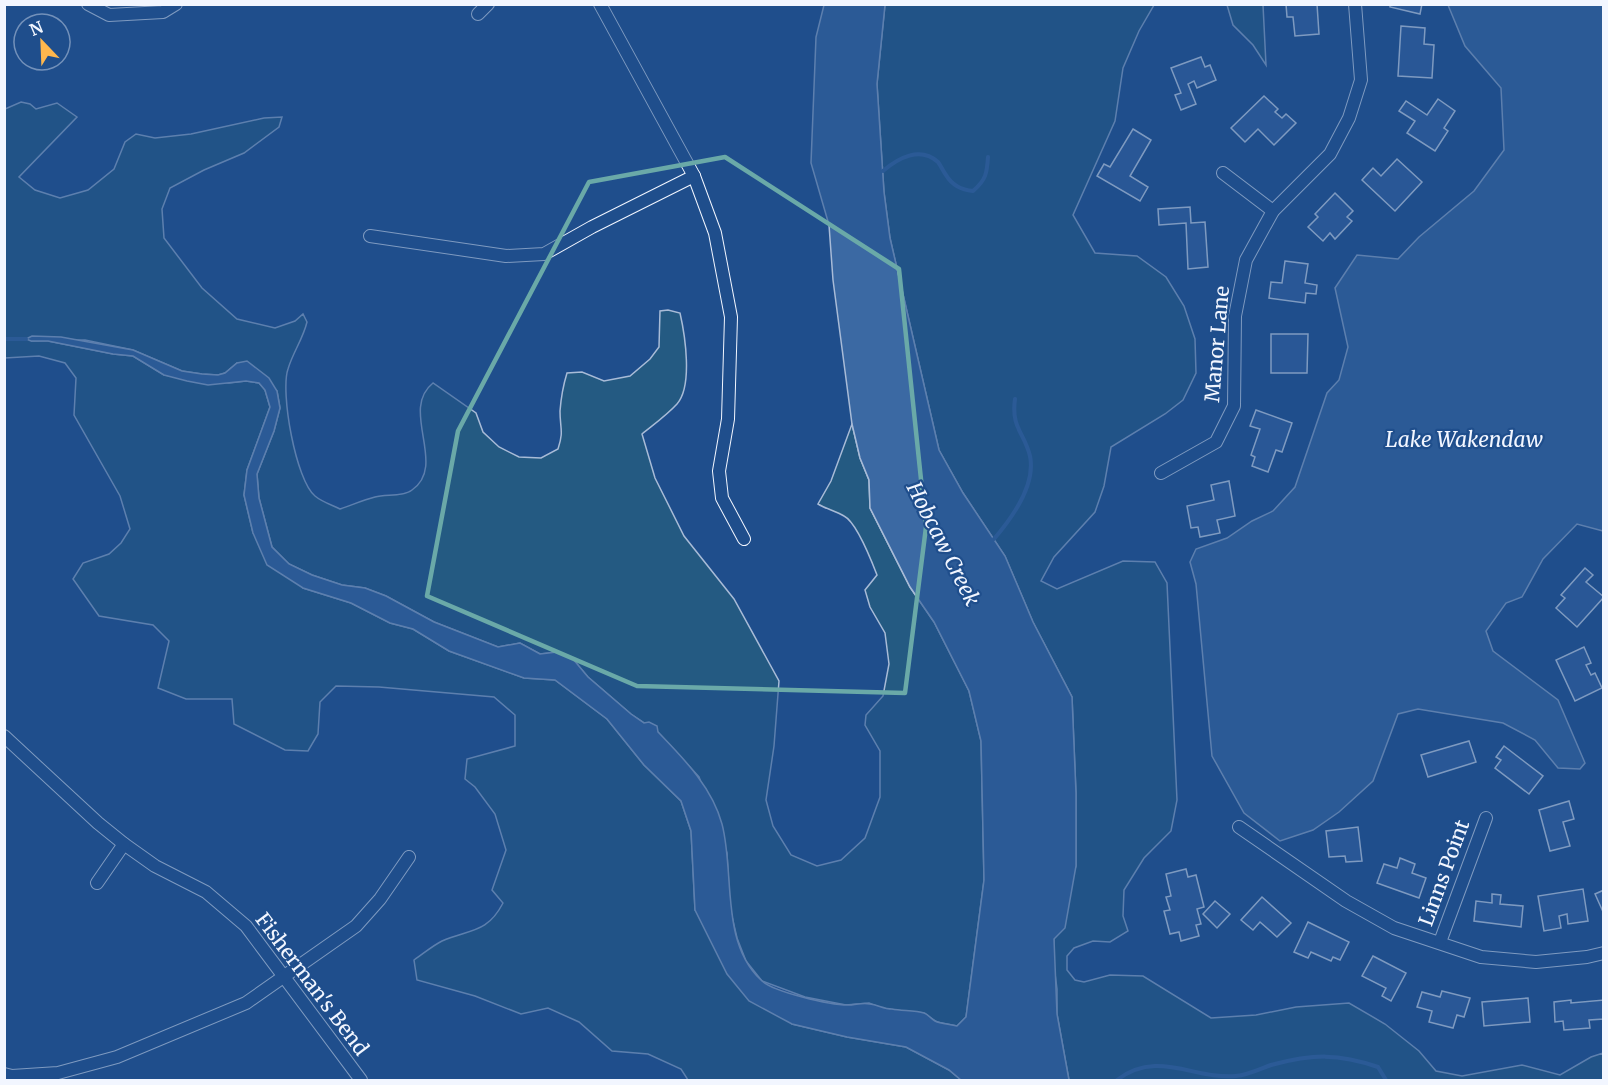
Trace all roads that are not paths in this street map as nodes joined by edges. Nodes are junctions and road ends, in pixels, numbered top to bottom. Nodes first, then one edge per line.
1 (88, 4) edge
2 (176, 4) edge
3 (488, 4) edge
4 (600, 4) edge
5 (1355, 4) edge
6 (478, 14) dead end
7 (1223, 173) dead end
8 (694, 176) junction
9 (1273, 211) junction
10 (370, 236) dead end
11 (1161, 473) dead end
12 (744, 539) dead end
13 (4, 736) edge
14 (1486, 818) dead end
15 (1239, 827) dead end
16 (124, 844) junction
17 (409, 856) dead end
18 (97, 883) dead end
19 (1440, 942) junction
20 (1604, 952) edge
21 (285, 978) junction
22 (10, 1077) edge
23 (361, 1080) edge

1 - 2 street
3 - 6 street
4 - 8 street
5 - 9 street, Manor Lane
7 - 9 street
8 - 10 street
8 - 12 street
9 - 11 street, Manor Lane
13 - 16 street, Fisherman's Bend
14 - 19 street, Linns Point
15 - 19 street
16 - 18 street
16 - 21 street, Fisherman's Bend
17 - 21 street
19 - 20 street
21 - 22 street
21 - 23 street, Fisherman's Bend

